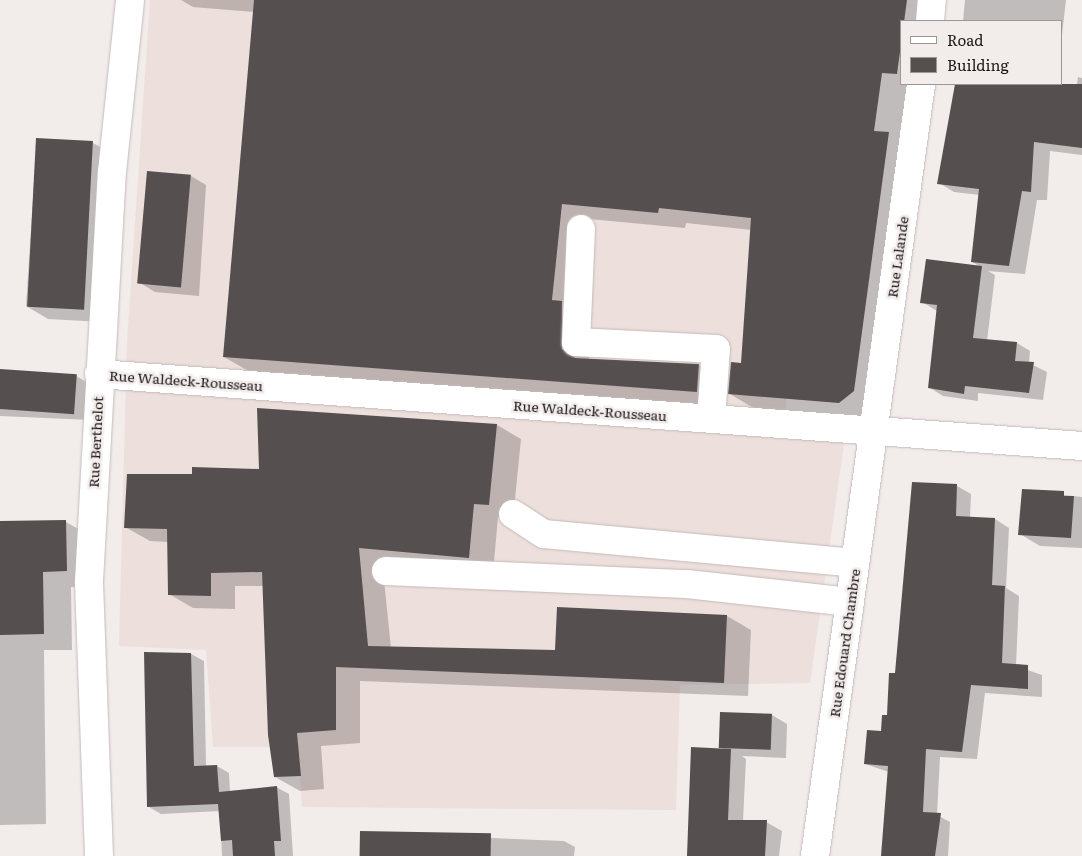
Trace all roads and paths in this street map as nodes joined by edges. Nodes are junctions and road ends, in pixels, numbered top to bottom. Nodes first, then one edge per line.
1 (130, 0) edge
2 (932, 0) edge
3 (930, 20) edge
4 (921, 85) edge
5 (581, 229) dead end
6 (99, 374) junction
7 (711, 419) junction
8 (873, 431) junction
9 (1082, 446) edge
10 (513, 514) dead end
11 (855, 563) junction
12 (386, 571) dead end
13 (850, 602) junction
14 (99, 856) edge
15 (815, 856) edge

1 - 6 street, Rue Berthelot
2 - 3 street
4 - 8 street, Rue Lalande
5 - 7 street
6 - 7 street, Rue Waldeck-Rousseau
6 - 14 street, Rue Berthelot
7 - 8 street, Rue Waldeck-Rousseau
8 - 9 street, Rue Waldeck-Rousseau
8 - 11 street, Rue Edouard Chambre
10 - 11 street
11 - 13 street, Rue Edouard Chambre
12 - 13 street
13 - 15 street, Rue Edouard Chambre

